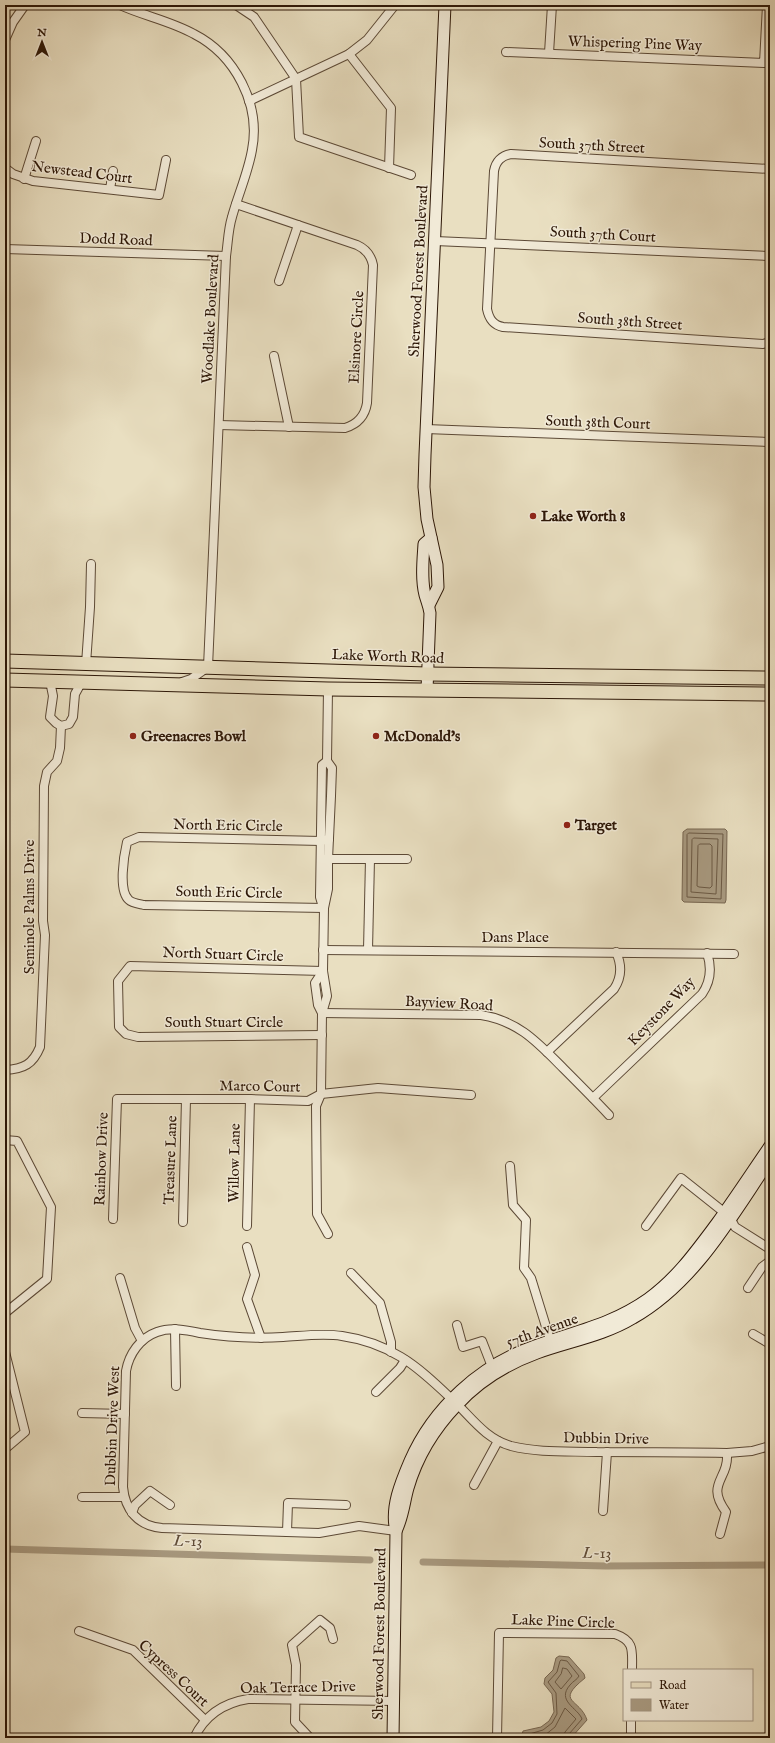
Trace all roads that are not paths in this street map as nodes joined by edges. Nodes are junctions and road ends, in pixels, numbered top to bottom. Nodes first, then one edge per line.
1 (25, 5) edge
2 (120, 5) edge
3 (236, 5) edge
4 (395, 5) edge
5 (445, 5) edge
6 (552, 5) edge
7 (767, 5) edge
8 (5, 40) edge
9 (506, 52) dead end
10 (549, 53) junction
11 (349, 54) junction
12 (296, 78) junction
13 (249, 101) junction
14 (36, 141) dead end
15 (166, 160) dead end
16 (5, 168) edge
17 (389, 168) junction
18 (770, 169) edge
19 (113, 171) dead end
20 (411, 176) dead end
21 (24, 179) junction
22 (110, 189) junction
23 (236, 204) junction
24 (298, 225) junction
25 (435, 241) junction
26 (490, 243) junction
27 (5, 249) edge
28 (226, 256) junction
29 (770, 256) edge
30 (279, 281) dead end
31 (490, 319) joint
32 (770, 342) edge
33 (274, 356) dead end
34 (219, 425) junction
35 (289, 427) junction
36 (426, 429) junction
37 (770, 442) edge
38 (90, 564) dead end
39 (5, 661) edge
40 (86, 664) junction
41 (208, 667) junction
42 (5, 668) edge
43 (427, 674) junction
44 (643, 676) junction
45 (724, 677) junction
46 (770, 678) edge
47 (5, 680) edge
48 (50, 682) junction
49 (81, 682) junction
50 (170, 685) junction
51 (328, 690) junction
52 (427, 690) junction
53 (545, 691) junction
54 (641, 692) junction
55 (770, 694) edge
56 (61, 726) junction
57 (325, 840) junction
58 (324, 859) junction
59 (370, 859) junction
60 (406, 859) dead end
61 (134, 902) joint
62 (324, 908) junction
63 (323, 950) junction
64 (368, 950) junction
65 (616, 952) junction
66 (707, 953) junction
67 (734, 954) dead end
68 (323, 971) junction
69 (322, 1013) junction
70 (126, 1034) joint
71 (322, 1036) junction
72 (547, 1052) junction
73 (5, 1070) edge
74 (322, 1094) junction
75 (472, 1095) dead end
76 (593, 1098) junction
77 (117, 1099) joint
78 (186, 1099) junction
79 (250, 1099) junction
80 (609, 1115) dead end
81 (5, 1140) edge
82 (770, 1146) edge
83 (770, 1160) edge
84 (510, 1166) dead end
85 (727, 1215) junction
86 (113, 1220) dead end
87 (183, 1222) dead end
88 (247, 1226) dead end
89 (646, 1226) dead end
90 (328, 1234) dead end
91 (247, 1248) dead end
92 (770, 1249) edge
93 (770, 1261) edge
94 (351, 1273) dead end
95 (120, 1278) dead end
96 (748, 1288) dead end
97 (5, 1313) edge
98 (457, 1325) dead end
99 (175, 1329) junction
100 (752, 1334) dead end
101 (261, 1338) junction
102 (142, 1341) junction
103 (552, 1344) junction
104 (770, 1344) edge
105 (5, 1352) edge
106 (391, 1352) junction
107 (406, 1360) junction
108 (493, 1371) junction
109 (176, 1386) dead end
110 (376, 1392) dead end
111 (454, 1402) junction
112 (82, 1413) dead end
113 (124, 1414) junction
114 (498, 1441) junction
115 (770, 1446) edge
116 (5, 1449) edge
117 (607, 1452) junction
118 (727, 1453) junction
119 (474, 1485) dead end
120 (82, 1497) dead end
121 (124, 1497) junction
122 (170, 1505) dead end
123 (346, 1506) dead end
124 (602, 1511) dead end
125 (132, 1513) junction
126 (396, 1531) junction
127 (287, 1532) junction
128 (720, 1534) dead end
129 (79, 1631) dead end
130 (333, 1638) dead end
131 (632, 1669) edge
132 (296, 1700) junction
133 (394, 1701) junction
134 (205, 1720) junction
135 (631, 1721) edge
136 (194, 1738) edge
137 (310, 1738) edge
138 (393, 1738) edge
139 (497, 1738) edge
140 (631, 1738) edge

1 - 8 street
2 - 13 street, Woodlake Boulevard
3 - 12 street
4 - 11 street
5 - 25 street, Sherwood Forest Boulevard
6 - 10 street
7 - 10 street, Whispering Pine Way
9 - 10 street, Whispering Pine Way
11 - 12 street
11 - 17 street
12 - 13 street
12 - 17 street
13 - 23 street, Woodlake Boulevard
14 - 21 street
15 - 22 street, Newstead Court
16 - 21 street, Newstead Court
17 - 20 street
18 - 26 street, South 37th Street
19 - 22 street
21 - 22 street, Newstead Court
23 - 24 street, Elsinore Circle
23 - 28 street, Woodlake Boulevard
24 - 30 street
24 - 35 street, Elsinore Circle
25 - 26 street, South 37th Court
25 - 36 street, Sherwood Forest Boulevard
26 - 29 street, South 37th Court
26 - 31 street, South 37th Street
27 - 28 street, Dodd Road
28 - 34 street, Woodlake Boulevard
31 - 32 street, South 38th Street
33 - 35 street
34 - 35 street, Elsinore Circle
34 - 41 street, Woodlake Boulevard
36 - 37 street, South 38th Court
36 - 43 street, Sherwood Forest Boulevard
38 - 40 street
39 - 40 main road, Lake Worth Road
40 - 41 main road, Lake Worth Road
40 - 42 main road
41 - 43 main road, Lake Worth Road
41 - 50 street
43 - 44 main road, Lake Worth Road
43 - 52 street, Sherwood Forest Boulevard
44 - 45 main road, Lake Worth Road
44 - 53 main road
45 - 46 main road, Lake Worth Road
45 - 54 main road
47 - 48 main road
48 - 49 main road
48 - 56 street
49 - 50 main road
49 - 56 street
50 - 51 main road
51 - 52 main road
51 - 57 street
52 - 53 main road
53 - 54 main road
54 - 55 main road
56 - 73 street, Seminole Palms Drive
57 - 58 street
57 - 61 street, North Eric Circle
58 - 59 street
58 - 62 street
59 - 60 street
59 - 64 street
61 - 62 street, South Eric Circle
62 - 63 street
63 - 64 street, Dans Place
63 - 68 street
64 - 65 street, Dans Place
65 - 66 street, Dans Place
65 - 72 street
66 - 67 street
66 - 76 street, Keystone Way
68 - 69 street
68 - 70 street, North Stuart Circle
69 - 71 street
69 - 72 street, Bayview Road
70 - 71 street, South Stuart Circle
71 - 74 street
72 - 76 street, Bayview Road
74 - 75 street, Marco Court
74 - 79 street, Marco Court
74 - 90 street
76 - 80 street, Bayview Road
77 - 78 street, Marco Court
77 - 86 street, Rainbow Drive
78 - 79 street, Marco Court
78 - 87 street, Treasure Lane
79 - 88 street, Willow Lane
81 - 97 street
82 - 85 street, 57th Avenue
83 - 85 street, 57th Avenue
84 - 103 street
85 - 89 street
85 - 92 street
85 - 103 street, 57th Avenue
91 - 101 street
93 - 96 street
94 - 106 street
95 - 102 street
98 - 108 street
99 - 101 street, Dubbin Drive West
99 - 102 street, Dubbin Drive West
99 - 109 street
100 - 104 street
101 - 106 street, Dubbin Drive West
102 - 113 street, Dubbin Drive West
103 - 108 street, 57th Avenue
105 - 116 street
106 - 107 street, Dubbin Drive West
107 - 110 street
107 - 111 street, Dubbin Drive West
108 - 111 street, 57th Avenue
111 - 114 street, Dubbin Drive
111 - 126 street, 57th Avenue
112 - 113 street
113 - 121 street, Dubbin Drive West
114 - 117 street, Dubbin Drive
114 - 119 street
115 - 118 street, Dubbin Drive
117 - 118 street, Dubbin Drive
117 - 124 street
118 - 128 street
120 - 121 street
121 - 125 street, Dubbin Drive West
122 - 125 street
123 - 127 street
125 - 127 street, Dubbin Drive West
126 - 127 street, Dubbin Drive West
126 - 133 street, Sherwood Forest Boulevard
129 - 134 street, Cypress Court
130 - 132 street
131 - 139 street, Lake Pine Circle
132 - 133 street, Oak Terrace Drive
132 - 134 street, Oak Terrace Drive
132 - 137 street
133 - 138 street, Sherwood Forest Boulevard
134 - 136 street, Oak Terrace Drive
135 - 140 street

